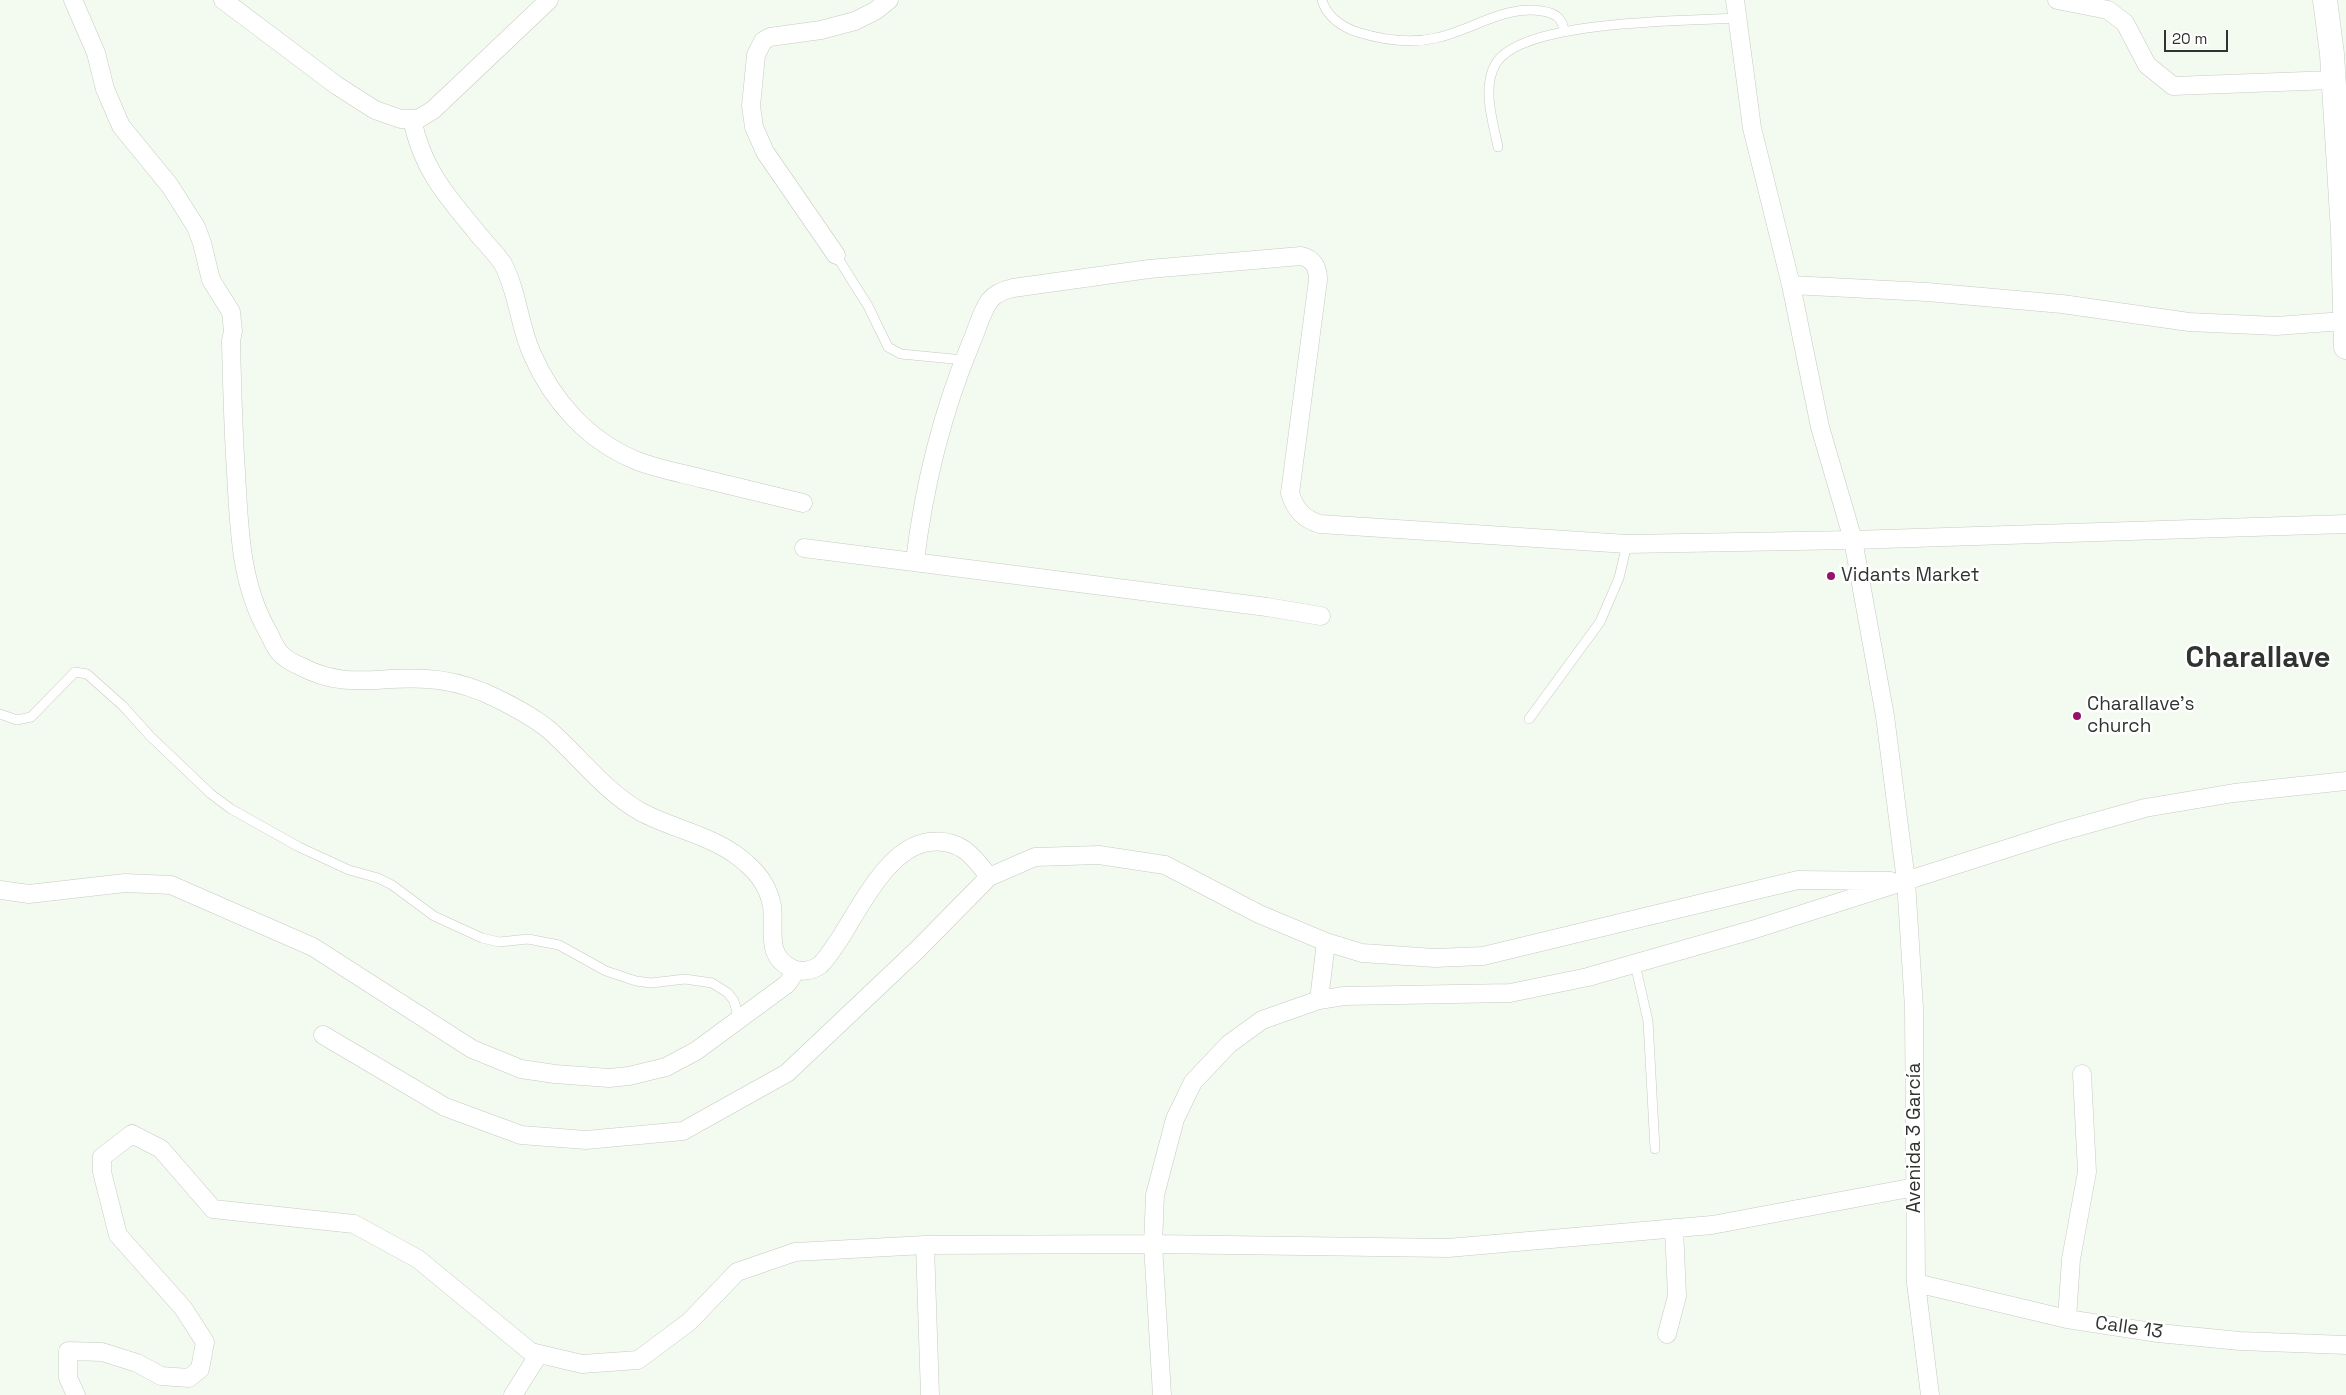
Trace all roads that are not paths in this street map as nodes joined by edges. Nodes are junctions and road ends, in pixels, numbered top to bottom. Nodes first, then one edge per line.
1 (73, 0) edge
2 (222, 0) edge
3 (549, 0) edge
4 (889, 0) edge
5 (1322, 0) edge
6 (1736, 0) edge
7 (2058, 0) edge
8 (2326, 0) edge
9 (1739, 18) junction
10 (1564, 32) junction
11 (2339, 56) edge
12 (2333, 80) junction
13 (412, 118) junction
14 (1498, 147) dead end
15 (836, 255) joint
16 (1791, 285) junction
17 (2344, 321) junction
18 (2346, 347) edge
19 (964, 360) junction
20 (803, 503) dead end
21 (2346, 524) edge
22 (1853, 540) junction
23 (1627, 544) junction
24 (804, 548) dead end
25 (915, 561) junction
26 (1321, 616) dead end
27 (0, 714) edge
28 (1529, 720) dead end
29 (2346, 782) edge
30 (989, 877) junction
31 (1906, 881) junction
32 (0, 890) edge
33 (1326, 942) junction
34 (1636, 964) junction
35 (793, 970) junction
36 (1319, 1000) junction
37 (739, 1021) junction
38 (323, 1035) dead end
39 (2082, 1074) dead end
40 (1655, 1149) dead end
41 (1914, 1187) junction
42 (1674, 1228) junction
43 (1153, 1244) junction
44 (925, 1245) junction
45 (1916, 1283) junction
46 (2067, 1319) junction
47 (1667, 1334) dead end
48 (2346, 1344) edge
49 (539, 1354) junction
50 (76, 1395) edge
51 (514, 1395) edge
52 (930, 1395) edge
53 (1162, 1395) edge
54 (1930, 1395) edge

1 - 35 street
2 - 13 street
3 - 13 street
4 - 15 street
5 - 10 lane
6 - 9 street, Avenida 3 García
7 - 12 street
8 - 11 street
9 - 10 lane
9 - 16 street, Avenida 3 García
10 - 14 lane
11 - 12 street
12 - 17 street
13 - 20 street
15 - 19 lane
16 - 17 street
16 - 22 street, Avenida 3 García
17 - 18 street
19 - 23 street
19 - 25 street
21 - 22 street
22 - 23 street
22 - 31 street, Avenida 3 García
23 - 28 lane
24 - 25 street
25 - 26 street
27 - 37 lane
29 - 31 street
30 - 33 street
30 - 35 street
30 - 38 street
31 - 33 street
31 - 34 street
31 - 41 street, Avenida 3 García
32 - 37 street
33 - 36 street
34 - 36 street
34 - 40 lane
35 - 37 street
36 - 43 street
39 - 46 street
41 - 42 street
41 - 45 street, Avenida 3 García
42 - 43 street
42 - 47 street
43 - 44 street
43 - 53 street
44 - 49 street
44 - 52 street
45 - 46 street, Calle 13
45 - 54 street, Avenida 3 García
46 - 48 street, Calle 13
49 - 50 street
49 - 51 street

